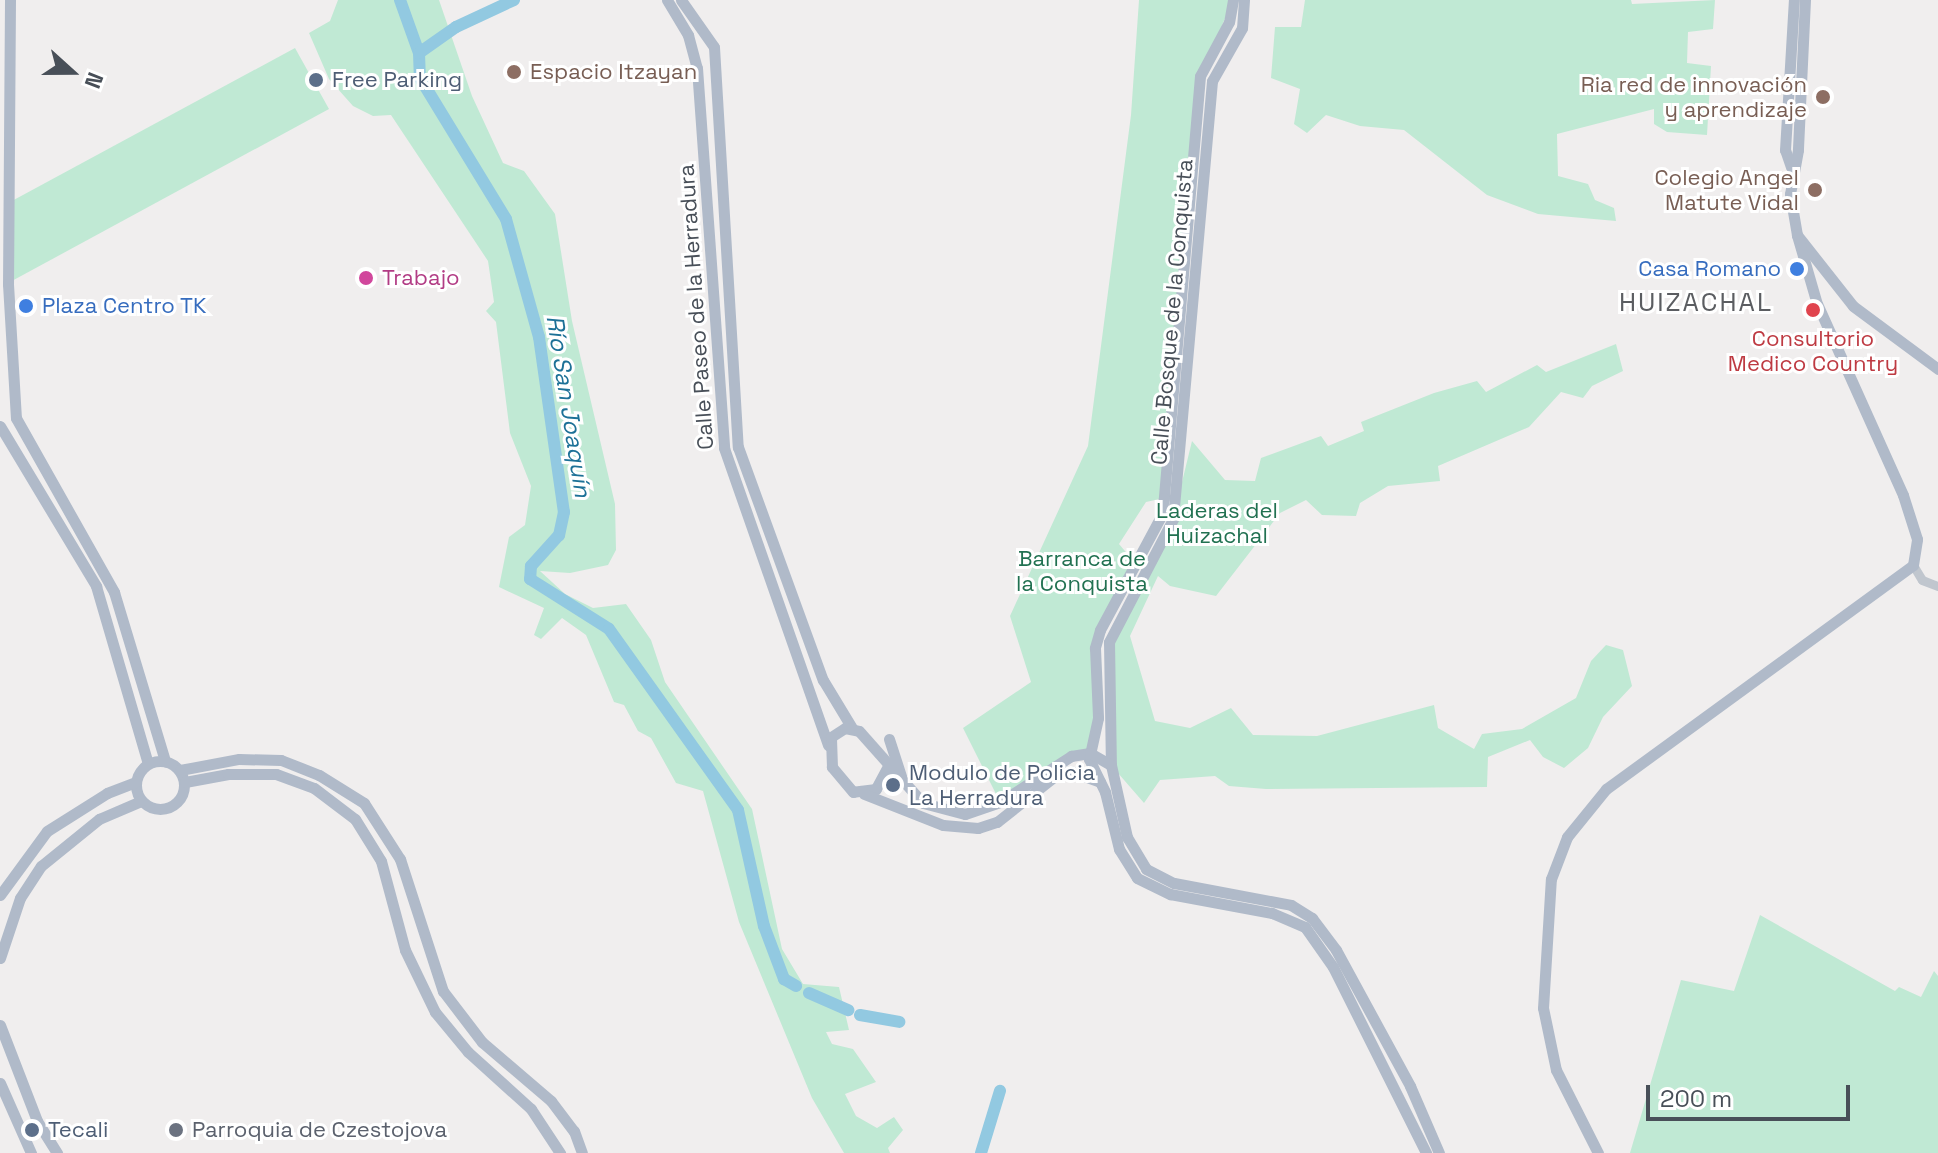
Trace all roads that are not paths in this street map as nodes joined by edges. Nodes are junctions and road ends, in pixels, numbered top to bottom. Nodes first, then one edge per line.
1 (10, 0) edge
2 (667, 0) edge
3 (681, 0) edge
4 (1233, 0) edge
5 (1244, 0) edge
6 (1794, 0) edge
7 (1805, 0) edge
8 (697, 68) junction
9 (716, 74) junction
10 (1791, 167) junction
11 (4, 172) edge
12 (1797, 235) junction
13 (1938, 369) edge
14 (0, 426) edge
15 (759, 555) junction
16 (1913, 565) junction
17 (1938, 586) edge
18 (788, 592) junction
19 (852, 728) junction
20 (1096, 737) junction
21 (889, 739) dead end
22 (1112, 740) junction
23 (828, 745) junction
24 (1090, 753) junction
25 (165, 761) junction
26 (148, 764) junction
27 (1111, 765) junction
28 (888, 766) junction
29 (180, 770) junction
30 (136, 782) junction
31 (185, 782) junction
32 (1100, 782) junction
33 (903, 785) junction
34 (864, 793) junction
35 (913, 794) junction
36 (141, 801) junction
37 (904, 809) junction
38 (0, 895) edge
39 (0, 958) edge
40 (433, 970) junction
41 (416, 976) junction
42 (443, 991) junction
43 (430, 1003) junction
44 (1366, 1016) junction
45 (0, 1025) edge
46 (0, 1083) edge
47 (31, 1153) edge
48 (57, 1153) edge
49 (560, 1153) edge
50 (582, 1153) edge
51 (1426, 1153) edge
52 (1439, 1153) edge
53 (1598, 1153) edge

1 - 11 main road
2 - 8 main road, Calle Paseo de la Herradura
3 - 9 main road, Calle Paseo de la Herradura
4 - 20 main road, Calle Bosque de la Conquista
5 - 22 main road, Calle Bosque de la Conquista
6 - 10 main road
7 - 10 main road
8 - 9 main road
8 - 15 main road, Calle Paseo de la Herradura
9 - 18 main road, Calle Paseo de la Herradura
10 - 12 main road
11 - 25 main road
12 - 13 main road
12 - 16 main road
14 - 26 main road
15 - 18 main road
15 - 23 main road, Calle Paseo de la Herradura
16 - 17 street
16 - 53 main road
18 - 19 main road, Calle Paseo de la Herradura
19 - 23 main road
19 - 28 main road
20 - 22 main road
20 - 24 main road, Calle Bosque de la Conquista
21 - 33 main road
22 - 27 main road, Calle Bosque de la Conquista
23 - 34 main road
24 - 27 main road
24 - 32 main road
24 - 35 main road
25 - 26 main road
25 - 29 main road
26 - 30 main road
27 - 44 main road, Calle Bosque de la Conquista
28 - 33 main road
28 - 34 main road
29 - 31 main road
29 - 40 main road
30 - 36 main road
30 - 38 main road
31 - 36 main road
31 - 41 main road
32 - 37 main road
32 - 44 main road
33 - 35 main road
34 - 37 main road
35 - 37 main road
36 - 39 main road
40 - 41 main road
40 - 42 main road
41 - 43 main road
42 - 43 main road
42 - 50 main road
43 - 49 main road
44 - 51 main road
44 - 52 main road
45 - 48 main road
46 - 47 main road

